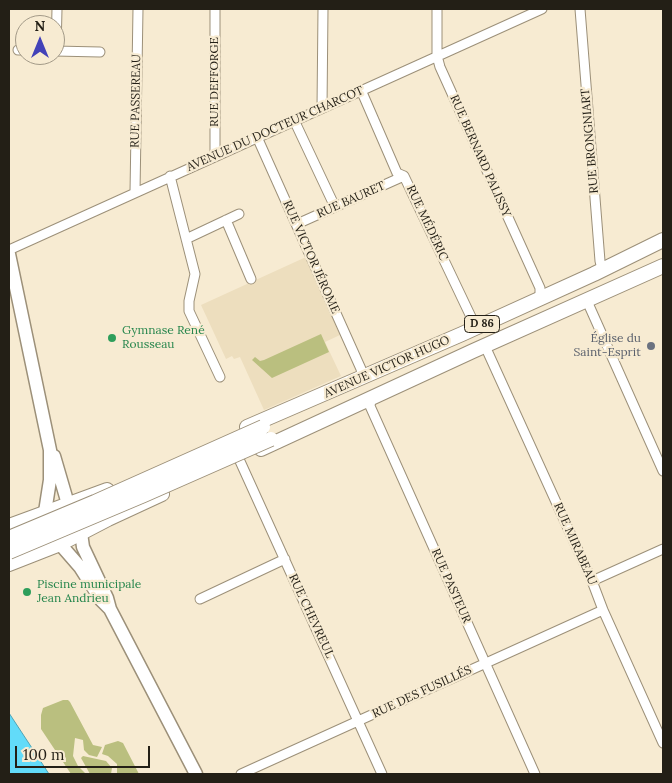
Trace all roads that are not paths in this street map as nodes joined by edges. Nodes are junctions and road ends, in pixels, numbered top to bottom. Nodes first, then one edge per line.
1 (138, 9) edge
2 (215, 9) edge
3 (323, 9) edge
4 (437, 9) edge
5 (542, 9) edge
6 (580, 9) edge
7 (65, 51) edge
8 (100, 52) dead end
9 (437, 56) junction
10 (361, 90) junction
11 (322, 108) junction
12 (294, 120) junction
13 (257, 137) junction
14 (215, 156) junction
15 (170, 176) junction
16 (404, 176) junction
17 (135, 192) junction
18 (335, 207) junction
19 (239, 214) dead end
20 (226, 220) junction
21 (297, 224) junction
22 (186, 239) junction
23 (663, 240) edge
24 (9, 250) edge
25 (9, 254) edge
26 (610, 266) junction
27 (663, 266) edge
28 (251, 279) dead end
29 (540, 298) junction
30 (587, 301) junction
31 (484, 323) junction
32 (486, 346) junction
33 (220, 377) dead end
34 (360, 378) junction
35 (371, 399) junction
36 (300, 405) junction
37 (301, 430) junction
38 (267, 433) junction
39 (50, 450) junction
40 (239, 459) junction
41 (663, 471) edge
42 (68, 504) junction
43 (45, 512) junction
44 (9, 526) edge
45 (81, 533) junction
46 (9, 538) edge
47 (60, 544) junction
48 (663, 548) edge
49 (9, 552) edge
50 (285, 559) junction
51 (9, 564) edge
52 (592, 581) junction
53 (200, 599) dead end
54 (110, 609) junction
55 (603, 610) junction
56 (486, 663) junction
57 (359, 721) junction
58 (663, 743) edge
59 (196, 774) edge
60 (241, 774) edge
61 (382, 774) edge
62 (535, 774) edge

1 - 17 street, RUE PASSEREAU
2 - 14 street, RUE DEFFORGE
3 - 11 street
4 - 9 street, RUE BERNARD PALISSY
5 - 9 street, AVENUE DU DOCTEUR CHARCOT
6 - 26 street, RUE BRONGNIART
7 - 8 street
9 - 10 street, AVENUE DU DOCTEUR CHARCOT
9 - 29 street, RUE BERNARD PALISSY
10 - 11 street, AVENUE DU DOCTEUR CHARCOT
10 - 16 street, RUE MÉDÉRIC
11 - 12 street, AVENUE DU DOCTEUR CHARCOT
12 - 13 street, AVENUE DU DOCTEUR CHARCOT
12 - 18 street
13 - 14 street, AVENUE DU DOCTEUR CHARCOT
13 - 21 street, RUE VICTOR JÉROME
14 - 15 street, AVENUE DU DOCTEUR CHARCOT
15 - 17 street, AVENUE DU DOCTEUR CHARCOT
15 - 22 street
16 - 18 street, RUE BAURET
16 - 31 street, RUE MÉDÉRIC
17 - 24 street, AVENUE DU DOCTEUR CHARCOT
18 - 21 street, RUE BAURET
19 - 20 street
20 - 22 street
20 - 28 street
21 - 34 street, RUE VICTOR JÉROME
22 - 33 street
23 - 26 main road, AVENUE VICTOR HUGO / D 86
25 - 39 main road
26 - 29 main road, AVENUE VICTOR HUGO / D 86
27 - 30 main road, AVENUE VICTOR HUGO / D 86
29 - 31 main road, AVENUE VICTOR HUGO / D 86
30 - 32 main road, AVENUE VICTOR HUGO / D 86
30 - 41 street
31 - 34 main road, AVENUE VICTOR HUGO / D 86
32 - 35 main road, AVENUE VICTOR HUGO / D 86
32 - 52 street, RUE MIRABEAU
34 - 36 main road, AVENUE VICTOR HUGO / D 86
35 - 37 main road, AVENUE VICTOR HUGO / D 86
35 - 56 street, RUE PASTEUR
36 - 38 main road, AVENUE VICTOR HUGO / D 86
36 - 42 main road, AVENUE VICTOR HUGO / D 86
37 - 38 main road, AVENUE VICTOR HUGO / D 86
37 - 40 main road, AVENUE VICTOR HUGO / D 86
38 - 46 main road, AVENUE VICTOR HUGO / D 86, bridge
38 - 49 main road, AVENUE VICTOR HUGO / D 86, bridge
39 - 42 main road
39 - 43 main road
40 - 45 main road, AVENUE VICTOR HUGO / D 86
40 - 50 street, RUE CHEVREUL
42 - 43 main road, AVENUE VICTOR HUGO / D 86
42 - 45 main road
43 - 44 main road, AVENUE VICTOR HUGO / D 86
43 - 47 main road
45 - 47 main road, AVENUE VICTOR HUGO / D 86
45 - 54 main road
47 - 51 main road, AVENUE VICTOR HUGO / D 86
47 - 54 main road
48 - 52 street
50 - 53 street
50 - 57 street, RUE CHEVREUL
52 - 55 street, RUE MIRABEAU
54 - 59 main road
55 - 56 street, RUE DES FUSILLÉS
55 - 58 street, RUE MIRABEAU
56 - 57 street, RUE DES FUSILLÉS
56 - 62 street, RUE PASTEUR
57 - 60 street, RUE DES FUSILLÉS
57 - 61 street, RUE CHEVREUL

